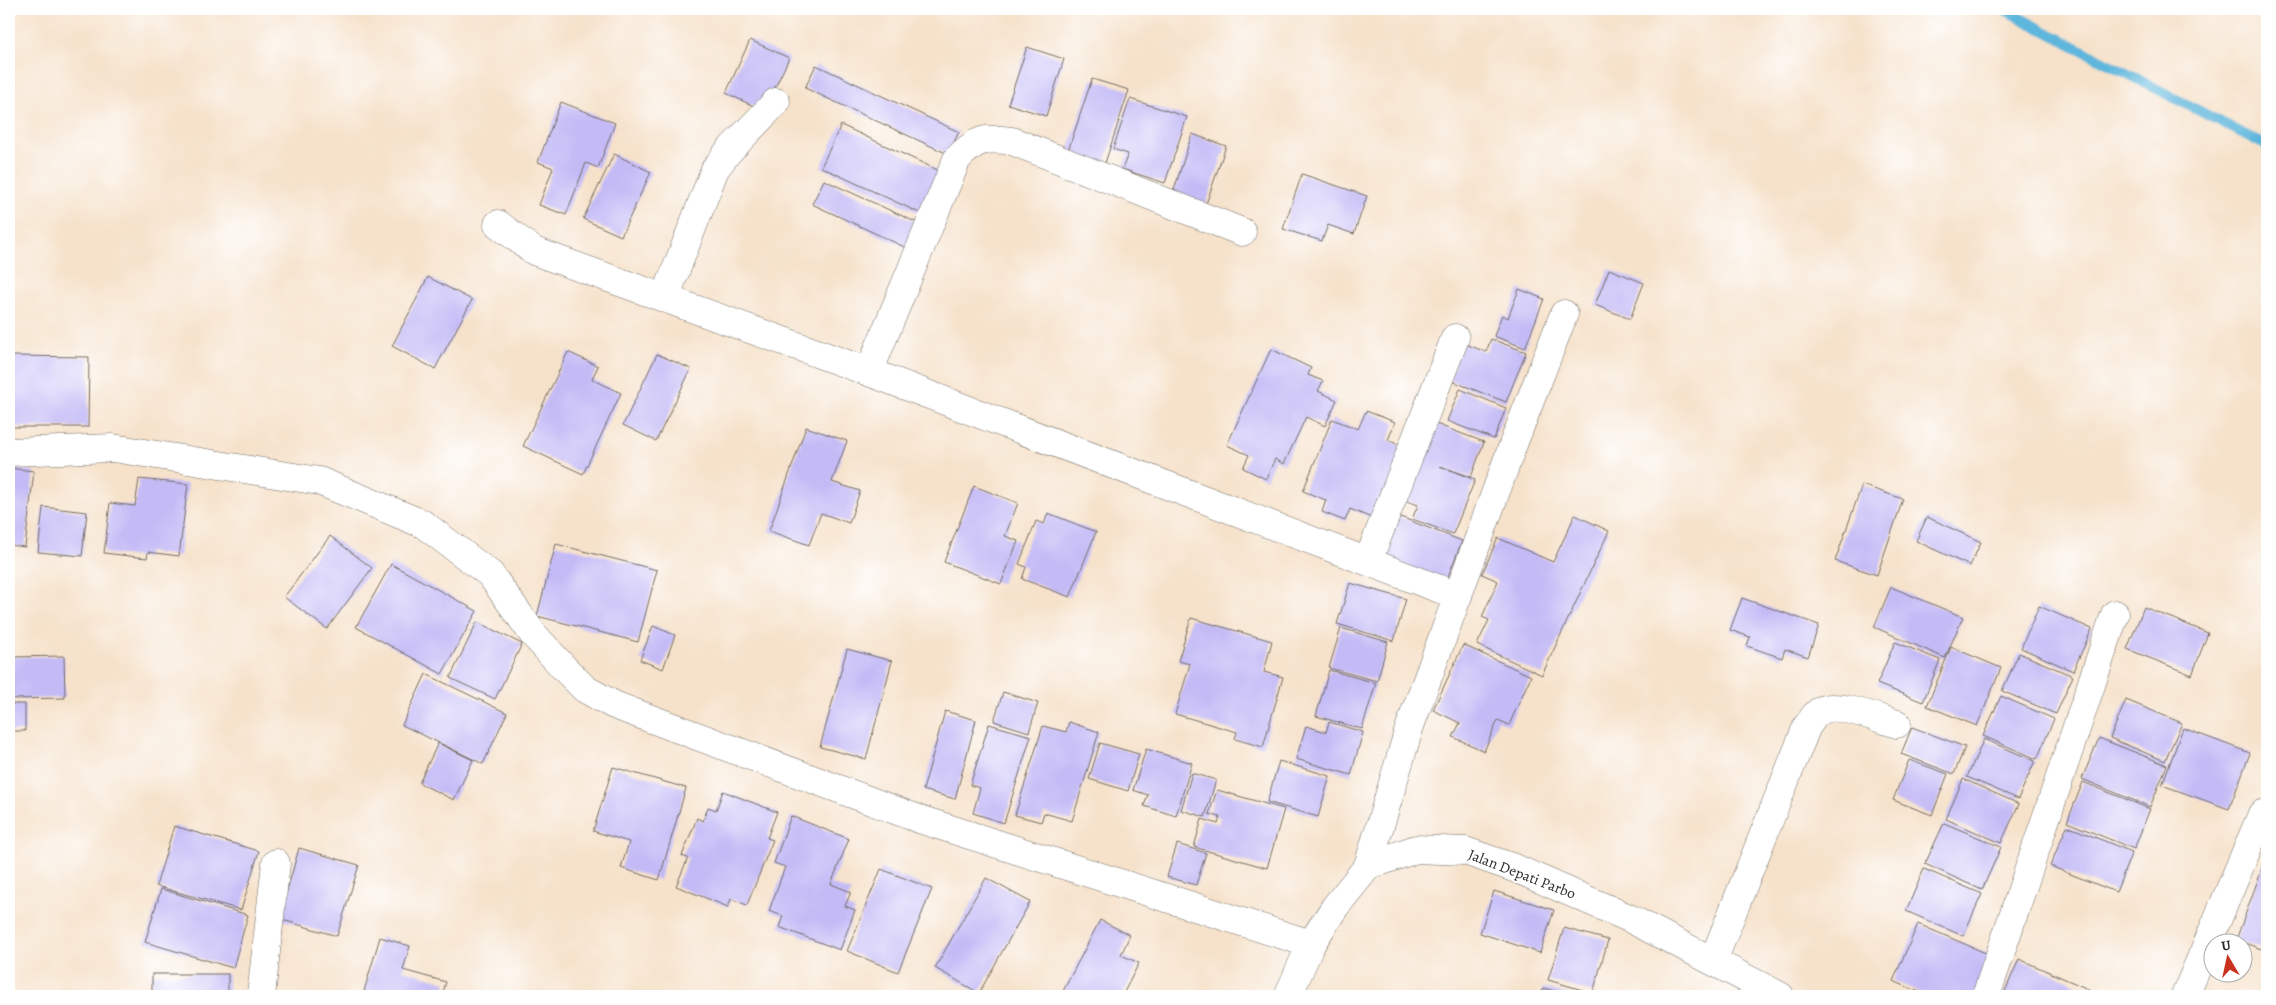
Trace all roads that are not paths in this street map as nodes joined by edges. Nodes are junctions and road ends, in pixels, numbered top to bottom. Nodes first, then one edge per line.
1 (776, 102) dead end
2 (498, 224) dead end
3 (1242, 232) dead end
4 (665, 298) junction
5 (1564, 314) dead end
6 (1455, 338) dead end
7 (869, 372) junction
8 (9, 452) edge
9 (1368, 561) junction
10 (1458, 596) junction
11 (2115, 614) dead end
12 (1897, 724) dead end
13 (2262, 814) dead end
14 (276, 863) dead end
15 (1368, 866) junction
16 (1311, 944) junction
17 (1713, 961) junction
18 (261, 996) edge
19 (1288, 996) edge
20 (1780, 996) edge
21 (1986, 996) edge
22 (2185, 996) edge

1 - 4 street
2 - 4 street
3 - 7 street
4 - 7 street
5 - 10 street
6 - 9 street
7 - 9 street
8 - 16 street
9 - 10 street
10 - 15 street
11 - 21 street
12 - 17 street
13 - 22 street
14 - 18 street
15 - 16 street
15 - 17 street, Jalan Depati Parbo
16 - 19 street
17 - 20 street, Jalan Depati Parbo

